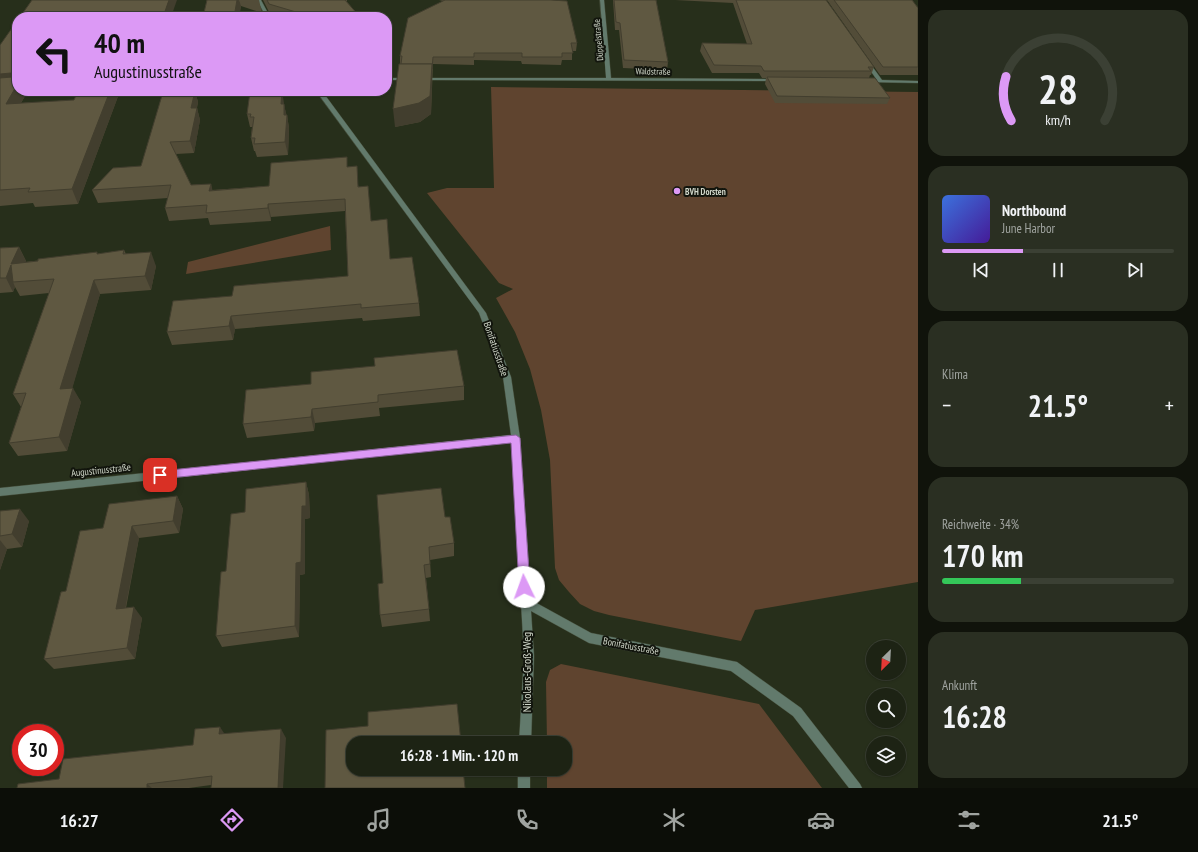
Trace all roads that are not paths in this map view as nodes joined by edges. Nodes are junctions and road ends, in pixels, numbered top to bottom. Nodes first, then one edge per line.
1 (259, 0) edge
2 (602, 0) edge
3 (265, 12) edge
4 (863, 57) edge
5 (392, 79) edge
6 (411, 79) edge
7 (419, 79) edge
8 (609, 79) junction
9 (784, 80) edge
10 (864, 81) edge
11 (880, 81) junction
12 (918, 82) edge
13 (323, 96) edge
14 (516, 438) junction
15 (0, 492) edge
16 (525, 602) junction
17 (525, 736) edge
18 (524, 776) edge
19 (524, 788) edge
20 (856, 788) edge

1 - 3 street
2 - 8 street, Düppelstraße
4 - 11 street
5 - 6 street
7 - 8 street, Waldstraße
8 - 9 street, Waldstraße
10 - 11 street
11 - 12 street
13 - 14 street, Bonifatiusstraße
14 - 15 street, Augustinusstraße
14 - 16 street, Bonifatiusstraße
16 - 17 street, Nikolaus-Groß-Weg
16 - 20 street, Bonifatiusstraße
18 - 19 street

